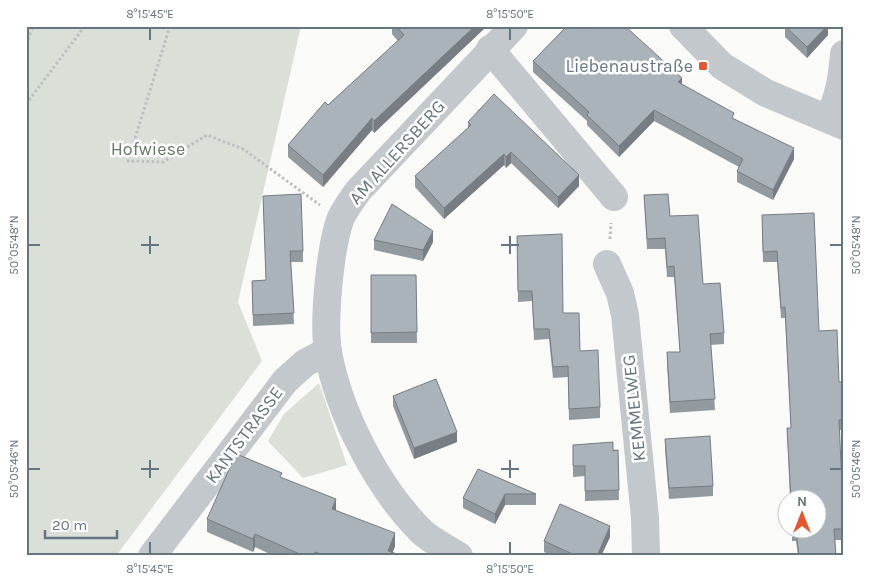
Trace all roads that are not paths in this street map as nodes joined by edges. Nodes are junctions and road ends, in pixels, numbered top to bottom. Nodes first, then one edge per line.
1 (514, 26) edge
2 (696, 30) edge
3 (490, 50) junction
4 (844, 54) edge
5 (836, 123) edge
6 (614, 197) road end
7 (607, 264) road end
8 (328, 351) junction
9 (152, 556) edge
10 (459, 556) edge
11 (646, 556) edge

1 - 3 street, AM ALLERSBERG
2 - 5 street
3 - 6 street
3 - 8 street, AM ALLERSBERG
4 - 5 street
7 - 11 street, KEMMELWEG
8 - 9 street, KANTSTRASSE
8 - 10 street, AM ALLERSBERG

